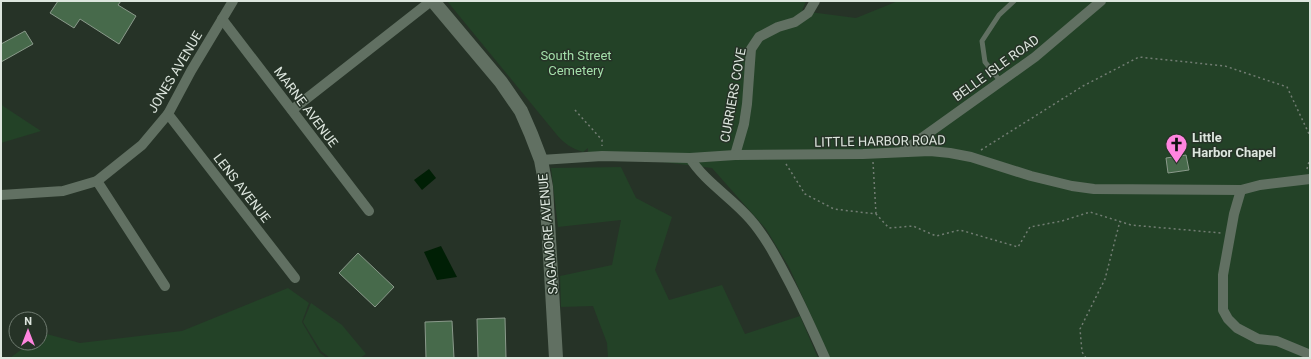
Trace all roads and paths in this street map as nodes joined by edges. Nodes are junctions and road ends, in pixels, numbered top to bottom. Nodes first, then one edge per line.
1 (234, 1) edge
2 (432, 1) edge
3 (815, 1) edge
4 (1014, 1) edge
5 (1101, 1) edge
6 (222, 19) junction
7 (1001, 82) junction
8 (292, 110) junction
9 (575, 110) dead end
10 (168, 114) junction
11 (1310, 136) edge
12 (902, 152) junction
13 (873, 154) junction
14 (735, 155) junction
15 (779, 155) junction
16 (602, 156) junction
17 (971, 157) junction
18 (690, 158) junction
19 (1310, 158) edge
20 (541, 160) junction
21 (1308, 179) edge
22 (96, 181) junction
23 (1240, 190) junction
24 (1, 195) edge
25 (369, 211) dead end
26 (876, 214) junction
27 (1120, 221) junction
28 (1231, 233) junction
29 (296, 278) dead end
30 (165, 286) dead end
31 (556, 358) edge
32 (825, 358) edge
33 (1086, 358) edge
34 (1310, 358) edge

1 - 6 street, JONES AVENUE
2 - 8 street
2 - 20 main road, SAGAMORE AVENUE
3 - 14 street, CURRIERS COVE
4 - 7 lane
5 - 7 street, BELLE ISLE ROAD
6 - 8 street, MARNE AVENUE
6 - 10 street, JONES AVENUE
7 - 12 street, BELLE ISLE ROAD
8 - 25 street, MARNE AVENUE
9 - 16 path
10 - 22 street, JONES AVENUE
10 - 29 street, LENS AVENUE
11 - 17 path
12 - 13 street, LITTLE HARBOR ROAD
12 - 17 street, LITTLE HARBOR ROAD
13 - 15 street, LITTLE HARBOR ROAD
13 - 26 path
14 - 15 street, LITTLE HARBOR ROAD
14 - 18 street, LITTLE HARBOR ROAD
15 - 26 path
16 - 18 street, LITTLE HARBOR ROAD
16 - 20 street, LITTLE HARBOR ROAD
17 - 23 street, LITTLE HARBOR ROAD
18 - 32 street
19 - 21 path
20 - 31 main road, SAGAMORE AVENUE
21 - 23 street, LITTLE HARBOR ROAD
22 - 24 street, JONES AVENUE
22 - 30 street
23 - 28 street
26 - 27 path
27 - 28 path
27 - 33 path
28 - 34 street

